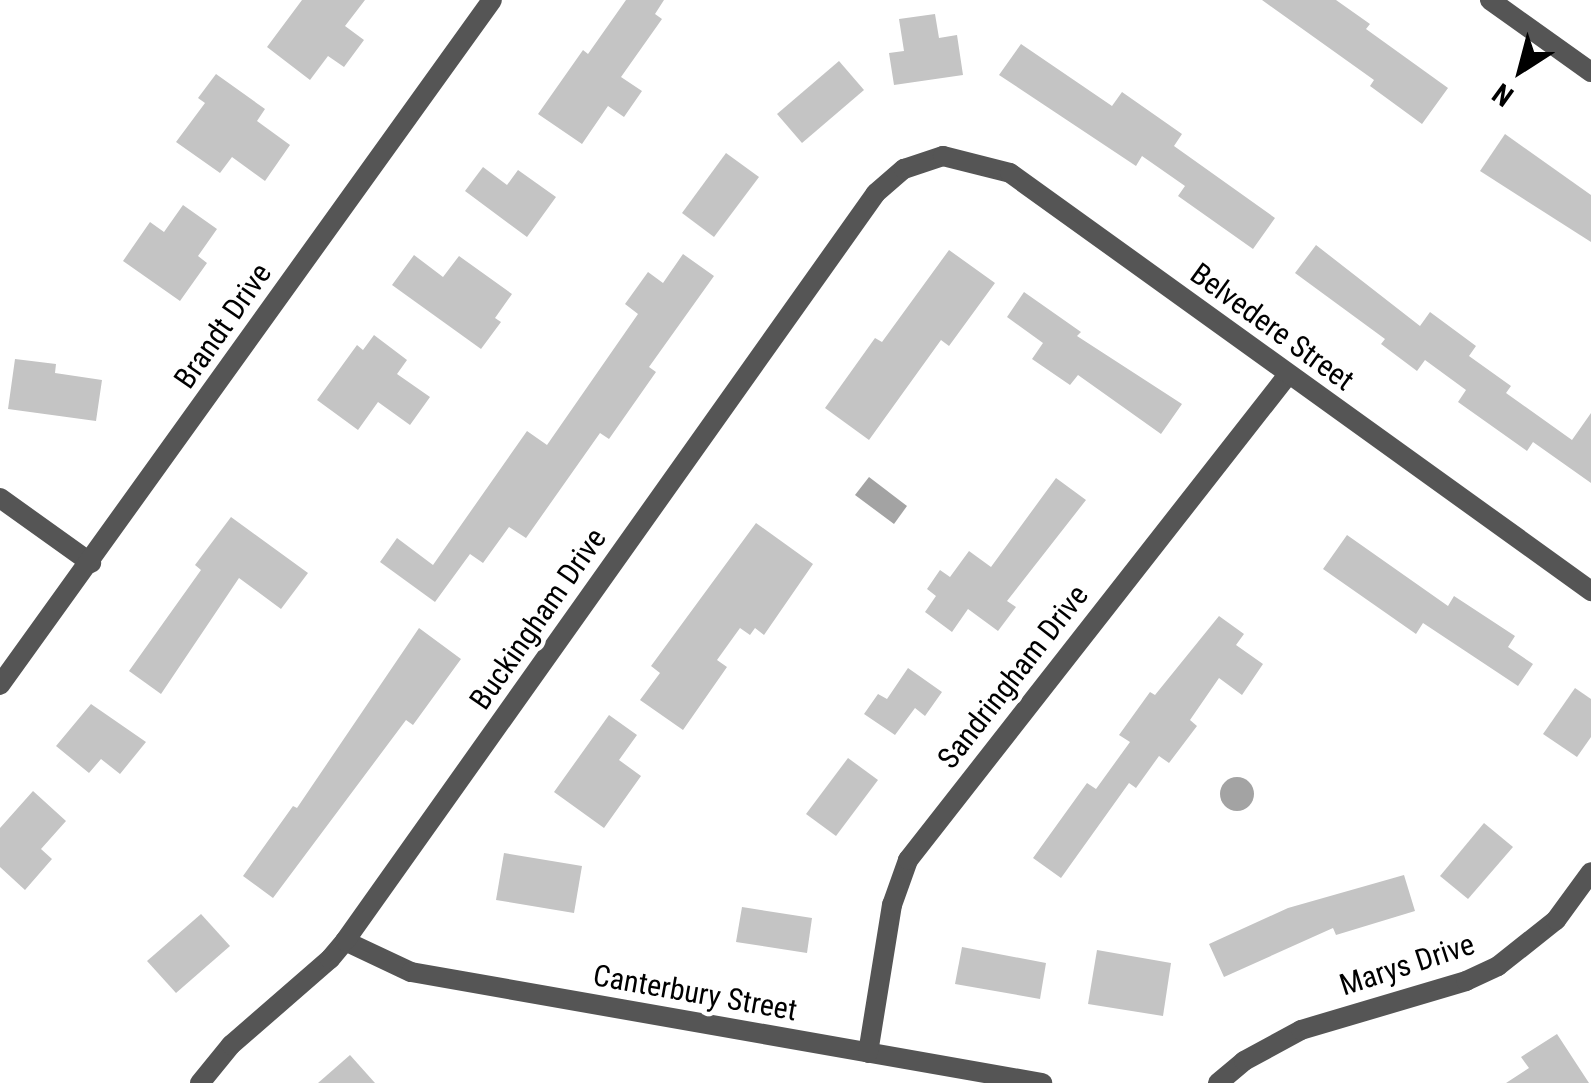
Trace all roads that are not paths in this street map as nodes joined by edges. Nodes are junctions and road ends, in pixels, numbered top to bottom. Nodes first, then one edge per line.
1 (492, 0) edge
2 (1490, 0) edge
3 (1591, 72) edge
4 (904, 169) joint
5 (1287, 376) junction
6 (0, 498) edge
7 (91, 563) junction
8 (1591, 591) edge
9 (0, 685) edge
10 (1591, 872) edge
11 (345, 941) junction
12 (868, 1052) junction
13 (200, 1083) edge
14 (1042, 1083) edge
15 (1218, 1083) edge

1 - 7 street, Brandt Drive
2 - 3 street
4 - 5 street, Belvedere Street
4 - 11 street, Buckingham Drive
5 - 8 street, Belvedere Street
5 - 12 street, Sandringham Drive
6 - 7 street
7 - 9 street, Brandt Drive
10 - 15 street, Marys Drive
11 - 12 street, Canterbury Street
11 - 13 street, Buckingham Drive
12 - 14 street, Canterbury Street

